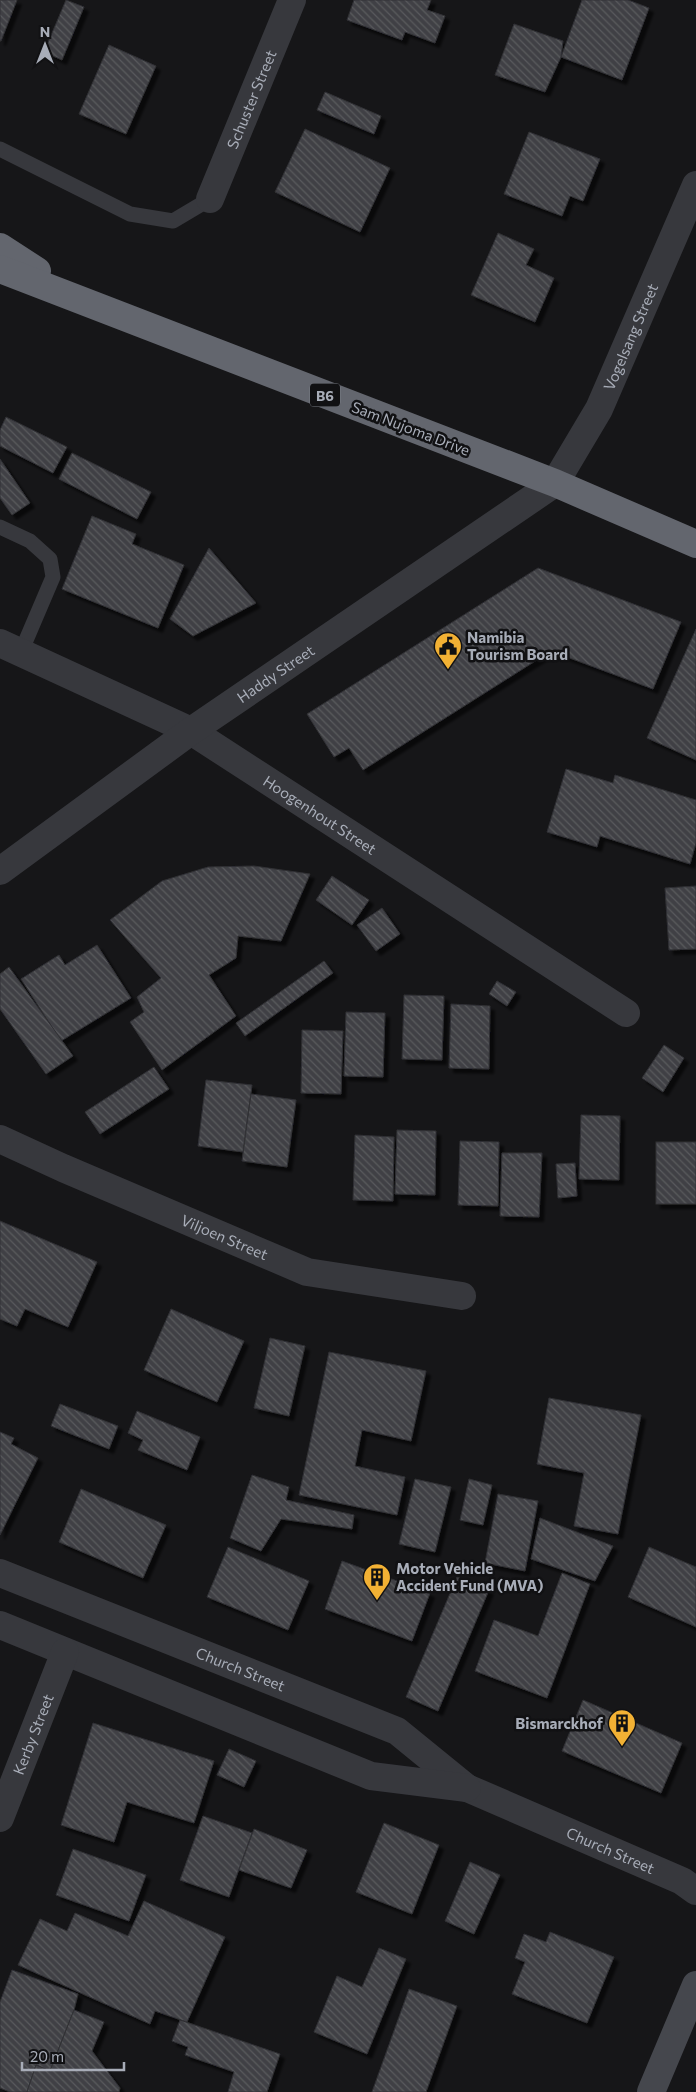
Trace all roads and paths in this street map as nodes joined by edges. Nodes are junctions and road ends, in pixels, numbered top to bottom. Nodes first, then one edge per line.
1 (292, 0) edge
2 (0, 149) edge
3 (696, 185) edge
4 (210, 198) joint
5 (0, 247) edge
6 (0, 269) edge
7 (94, 307) junction
8 (555, 483) junction
9 (0, 527) edge
10 (696, 544) edge
11 (10, 648) edge
12 (191, 731) junction
13 (0, 871) edge
14 (626, 1013) dead end
15 (0, 1139) edge
16 (462, 1296) dead end
17 (0, 1573) edge
18 (0, 1624) edge
19 (66, 1652) junction
20 (468, 1788) junction
21 (0, 1818) edge
22 (696, 1891) edge
23 (696, 1985) edge
24 (651, 2092) edge

1 - 4 street, Schuster Street
2 - 4 lane
3 - 8 street, Vogelsang Street
5 - 7 highway, Sam Nujoma Drive / B6
6 - 7 highway, Sam Nujoma Drive / B6
7 - 8 highway, Sam Nujoma Drive / B6
8 - 10 highway, Sam Nujoma Drive / B6
8 - 12 street, Haddy Street
9 - 11 lane
11 - 12 street, Hoogenhout Street
12 - 13 street, Haddy Street
12 - 14 street, Hoogenhout Street
15 - 16 street, Viljoen Street
17 - 20 street, Church Street
18 - 19 street, Church Street
19 - 20 street, Church Street
19 - 21 street, Kerby Street
20 - 22 street, Church Street
23 - 24 street

